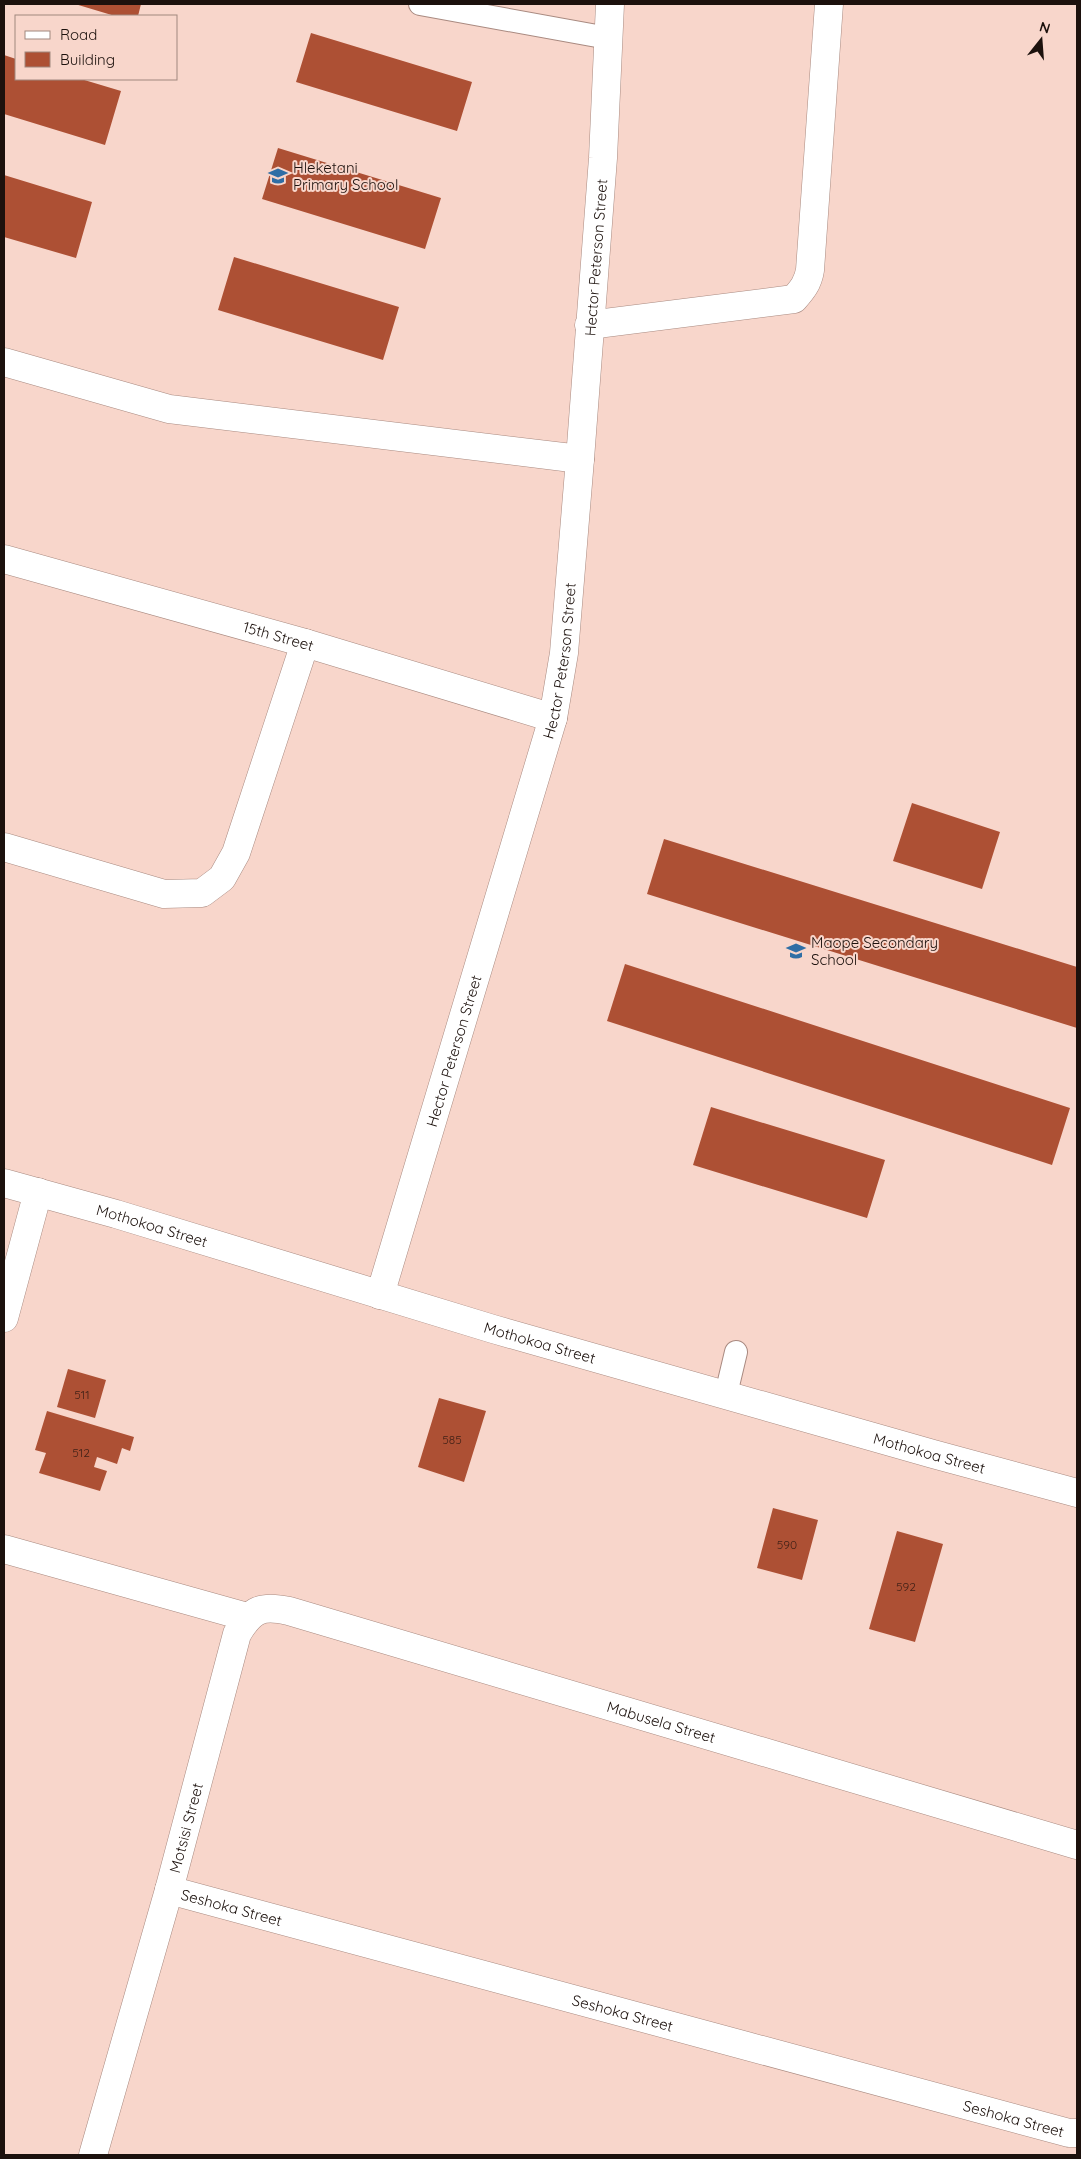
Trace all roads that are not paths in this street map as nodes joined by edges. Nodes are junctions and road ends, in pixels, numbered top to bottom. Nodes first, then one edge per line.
1 (420, 4) edge
2 (610, 4) edge
3 (829, 4) edge
4 (608, 38) junction
5 (589, 325) junction
6 (4, 362) edge
7 (580, 459) junction
8 (4, 559) edge
9 (305, 643) junction
10 (553, 718) junction
11 (4, 847) edge
12 (4, 1183) edge
13 (38, 1192) junction
14 (380, 1295) junction
15 (4, 1318) edge
16 (736, 1352) dead end
17 (726, 1394) junction
18 (1077, 1493) edge
19 (4, 1549) edge
20 (247, 1617) junction
21 (1077, 1846) edge
22 (169, 1890) junction
23 (1077, 2133) edge
24 (93, 2155) edge

1 - 4 lane
2 - 4 street, Hector Peterson Street
3 - 5 street
4 - 5 street, Hector Peterson Street
5 - 7 street, Hector Peterson Street
6 - 7 street
7 - 10 street, Hector Peterson Street
8 - 9 street, 15th Street
9 - 10 street, 15th Street
9 - 11 street
10 - 14 street, Hector Peterson Street
12 - 13 street, Mothokoa Street
13 - 14 street, Mothokoa Street
13 - 15 street
14 - 17 street, Mothokoa Street
16 - 17 lane
17 - 18 street, Mothokoa Street
19 - 20 street
20 - 21 street, Mabusela Street
20 - 22 street, Motsisi Street
22 - 23 street, Seshoka Street
22 - 24 street, Motsisi Street

